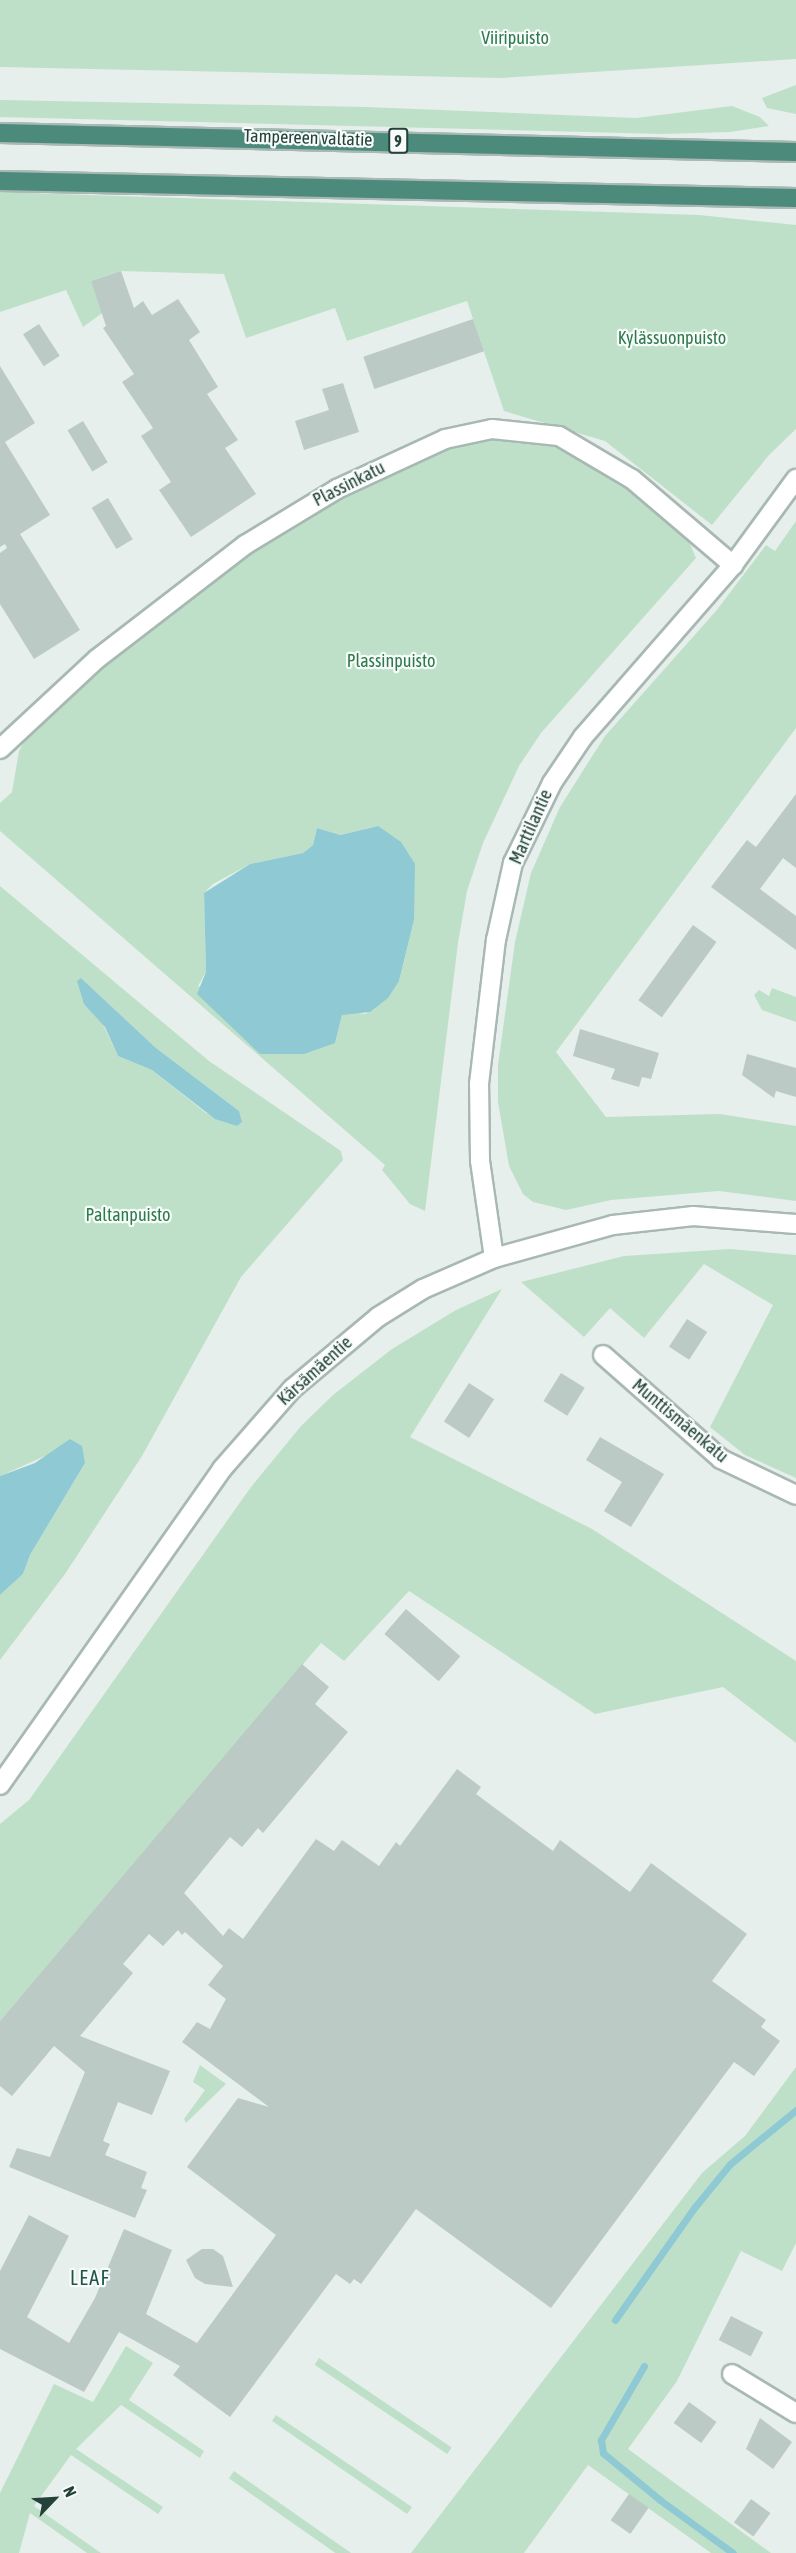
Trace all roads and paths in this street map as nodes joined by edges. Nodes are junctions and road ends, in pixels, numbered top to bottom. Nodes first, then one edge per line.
1 (0, 133) edge
2 (796, 152) edge
3 (0, 182) edge
4 (796, 198) edge
5 (796, 479) edge
6 (733, 565) junction
7 (0, 749) edge
8 (796, 1224) edge
9 (494, 1258) junction
10 (603, 1355) dead end
11 (796, 1495) edge
12 (0, 1785) edge
13 (732, 2374) dead end
14 (796, 2413) edge

1 - 2 highway, Tampereen valtatie / 9
3 - 4 highway
5 - 6 street, Marttilantie
6 - 7 street, Plassinkatu
6 - 9 street, Marttilantie
8 - 9 street, Kärsämäentie
9 - 12 street, Kärsämäentie
10 - 11 street, Munttismäenkatu
13 - 14 street

